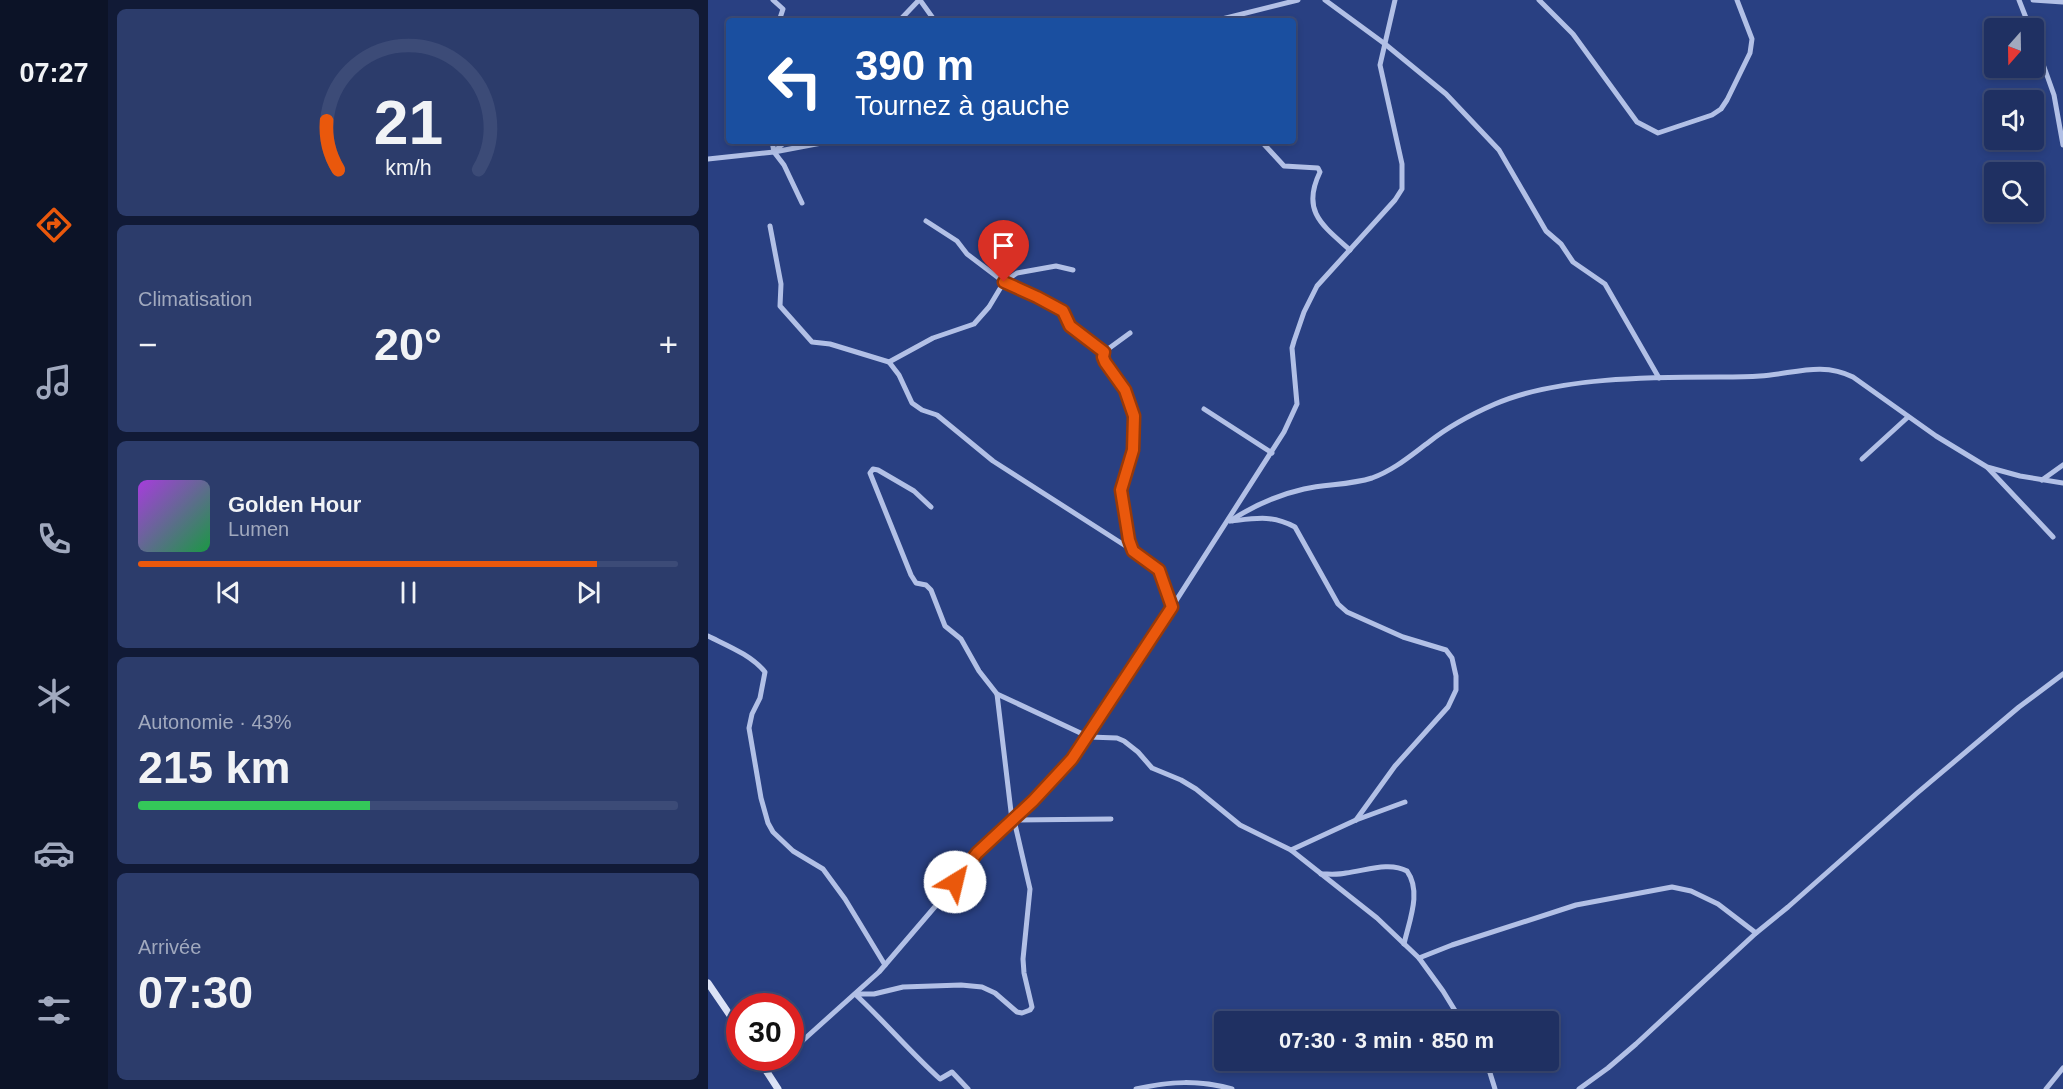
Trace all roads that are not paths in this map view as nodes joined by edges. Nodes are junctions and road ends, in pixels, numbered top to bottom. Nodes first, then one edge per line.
1 (773, 0) edge
2 (920, 0) edge
3 (1298, 0) edge
4 (1325, 0) edge
5 (1395, 0) edge
6 (1539, 0) edge
7 (1737, 0) edge
8 (2019, 0) edge
9 (2033, 0) edge
10 (1287, 1) edge
11 (2063, 2) edge
12 (780, 18) edge
13 (901, 18) edge
14 (933, 18) edge
15 (1225, 18) edge
16 (2026, 18) edge
17 (1385, 45) junction
18 (2044, 67) edge
19 (773, 144) edge
20 (783, 144) edge
21 (816, 144) edge
22 (1264, 144) edge
23 (2063, 145) edge
24 (774, 152) junction
25 (708, 159) edge
26 (802, 203) dead end
27 (926, 221) dead end
28 (770, 226) dead end
29 (1350, 250) junction
30 (1073, 270) dead end
31 (1004, 282) junction
32 (1130, 333) dead end
33 (1104, 352) junction
34 (889, 362) junction
35 (1659, 378) junction
36 (1204, 409) dead end
37 (1908, 417) junction
38 (1272, 453) junction
39 (1862, 459) dead end
40 (2063, 465) edge
41 (1987, 466) junction
42 (2042, 480) junction
43 (2063, 483) edge
44 (931, 507) dead end
45 (1228, 522) junction
46 (2053, 537) dead end
47 (1133, 551) junction
48 (1172, 607) junction
49 (708, 636) edge
50 (2063, 674) edge
51 (997, 694) junction
52 (1089, 736) junction
53 (1405, 802) dead end
54 (1111, 819) dead end
55 (1013, 820) junction
56 (1356, 820) junction
57 (1291, 850) junction
58 (1321, 874) junction
59 (1756, 933) junction
60 (1404, 944) junction
61 (1419, 958) junction
62 (885, 965) junction
63 (708, 983) edge
64 (855, 994) junction
65 (726, 1009) edge
66 (1455, 1011) edge
67 (804, 1040) edge
68 (2063, 1068) edge
69 (1489, 1071) edge
70 (768, 1072) edge
71 (778, 1089) edge
72 (968, 1089) edge
73 (1136, 1089) edge
74 (1232, 1089) edge
75 (1495, 1089) edge
76 (1579, 1089) edge
77 (2046, 1089) edge

1 - 12 street
2 - 13 street
2 - 14 street
3 - 10 street
4 - 17 street
5 - 17 street
6 - 7 street
8 - 16 street
9 - 11 street
10 - 15 street
17 - 29 street
17 - 35 street
18 - 23 street
19 - 24 street
20 - 24 street
21 - 24 street
22 - 29 street
24 - 25 street
24 - 26 street
27 - 31 street
28 - 34 street
29 - 38 street
30 - 31 street
31 - 33 street
31 - 34 street
32 - 33 street
33 - 47 street
34 - 47 street
35 - 37 street
35 - 45 street
36 - 38 street
37 - 39 street
37 - 41 street
38 - 45 street
40 - 42 street
41 - 42 street
41 - 46 street
42 - 43 street
44 - 51 street
45 - 48 street
45 - 56 street
47 - 48 street
48 - 52 street
49 - 62 street
50 - 59 street
51 - 52 street
51 - 55 street
52 - 55 street
52 - 57 street
53 - 56 street
54 - 55 street
55 - 62 street
55 - 64 street
56 - 57 street
57 - 58 street
58 - 60 street
58 - 60 street
59 - 61 street
59 - 76 street
60 - 61 street
61 - 66 street
62 - 64 street
63 - 65 main road
64 - 67 street
64 - 72 street
68 - 77 street
69 - 75 street
70 - 71 main road
73 - 74 street

